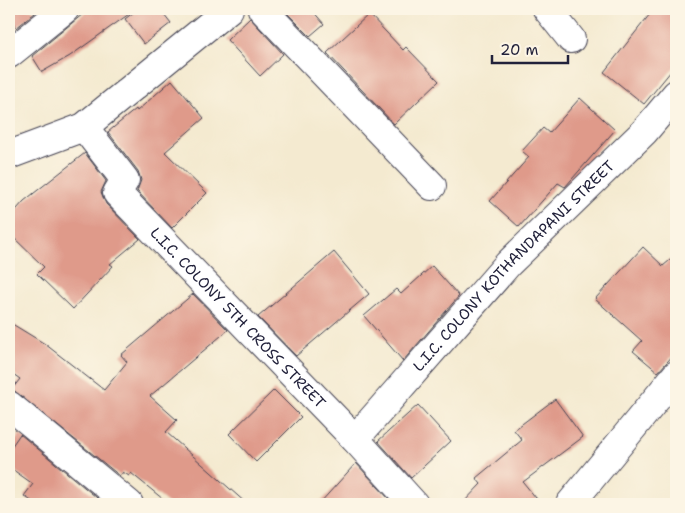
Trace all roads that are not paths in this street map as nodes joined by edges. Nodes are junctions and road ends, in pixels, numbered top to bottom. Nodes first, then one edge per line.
1 (65, 9) edge
2 (229, 9) edge
3 (262, 9) edge
4 (547, 9) edge
5 (571, 38) dead end
6 (9, 54) edge
7 (676, 94) edge
8 (84, 127) junction
9 (9, 155) edge
10 (432, 186) dead end
11 (676, 375) edge
12 (9, 404) edge
13 (355, 440) junction
14 (129, 504) edge
15 (414, 504) edge
16 (570, 504) edge

1 - 6 street
2 - 8 street
3 - 10 street
4 - 5 street
7 - 13 street, L.I.C. COLONY KOTHANDAPANI STREET
8 - 9 street
8 - 13 street, L.I.C. COLONY 5TH CROSS STREET
11 - 16 street
12 - 14 street
13 - 15 street, L.I.C. COLONY 5TH CROSS STREET

